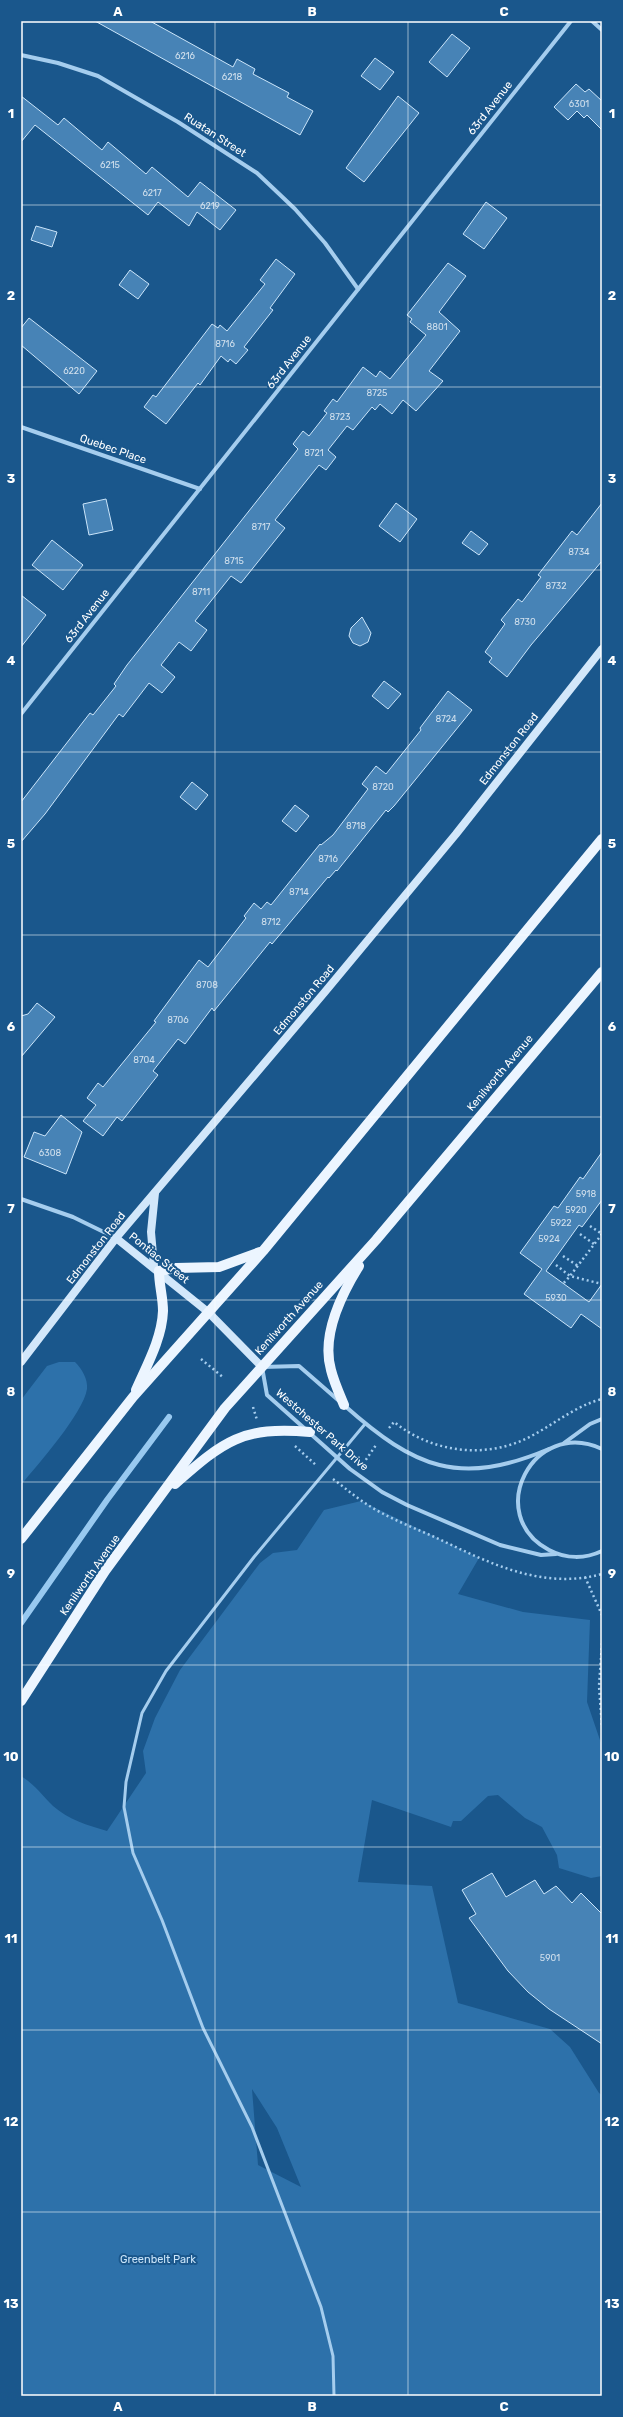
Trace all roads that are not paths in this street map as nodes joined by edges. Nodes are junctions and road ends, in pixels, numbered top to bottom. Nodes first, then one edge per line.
1 (571, 21) edge
2 (592, 21) edge
3 (602, 30) edge
4 (21, 55) edge
5 (358, 290) junction
6 (21, 427) edge
7 (200, 488) junction
8 (602, 649) edge
9 (21, 714) edge
10 (602, 839) edge
11 (602, 972) edge
12 (156, 1192) junction
13 (21, 1199) edge
14 (116, 1238) junction
15 (376, 1240) junction
16 (263, 1251) junction
17 (156, 1269) junction
18 (208, 1312) junction
19 (21, 1362) edge
20 (262, 1367) junction
21 (133, 1397) junction
22 (344, 1405) junction
23 (602, 1419) edge
24 (366, 1424) junction
25 (310, 1432) junction
26 (563, 1444) junction
27 (549, 1449) junction
28 (602, 1450) edge
29 (337, 1457) junction
30 (161, 1496) junction
31 (21, 1539) edge
32 (602, 1552) edge
33 (556, 1554) junction
34 (21, 1701) edge
35 (334, 2396) edge

1 - 5 street, 63rd Avenue
2 - 3 street
4 - 5 street, Ruatan Street
5 - 7 street, 63rd Avenue
6 - 7 street, Quebec Place
7 - 9 street, 63rd Avenue
8 - 12 street, Edmonston Road
10 - 16 main road
11 - 15 main road, Kenilworth Avenue
12 - 14 street, Edmonston Road
12 - 17 street
13 - 14 street, Pontiac Street
14 - 17 street, Pontiac Street
14 - 19 street, Edmonston Road
15 - 20 main road, Kenilworth Avenue
15 - 22 main road
16 - 17 main road
16 - 18 main road
17 - 18 street, Pontiac Street
17 - 21 main road
18 - 20 street, Pontiac Street
18 - 21 main road
20 - 22 street
20 - 25 street, Westchester Park Drive
20 - 30 main road, Kenilworth Avenue
21 - 31 main road
22 - 24 street
23 - 26 street
24 - 27 street
24 - 29 lane
25 - 29 street, Westchester Park Drive
25 - 30 main road
26 - 27 street
26 - 28 street
27 - 33 street
29 - 33 street, Westchester Park Drive
29 - 35 lane
30 - 34 main road, Kenilworth Avenue
32 - 33 street, Westchester Park Drive

